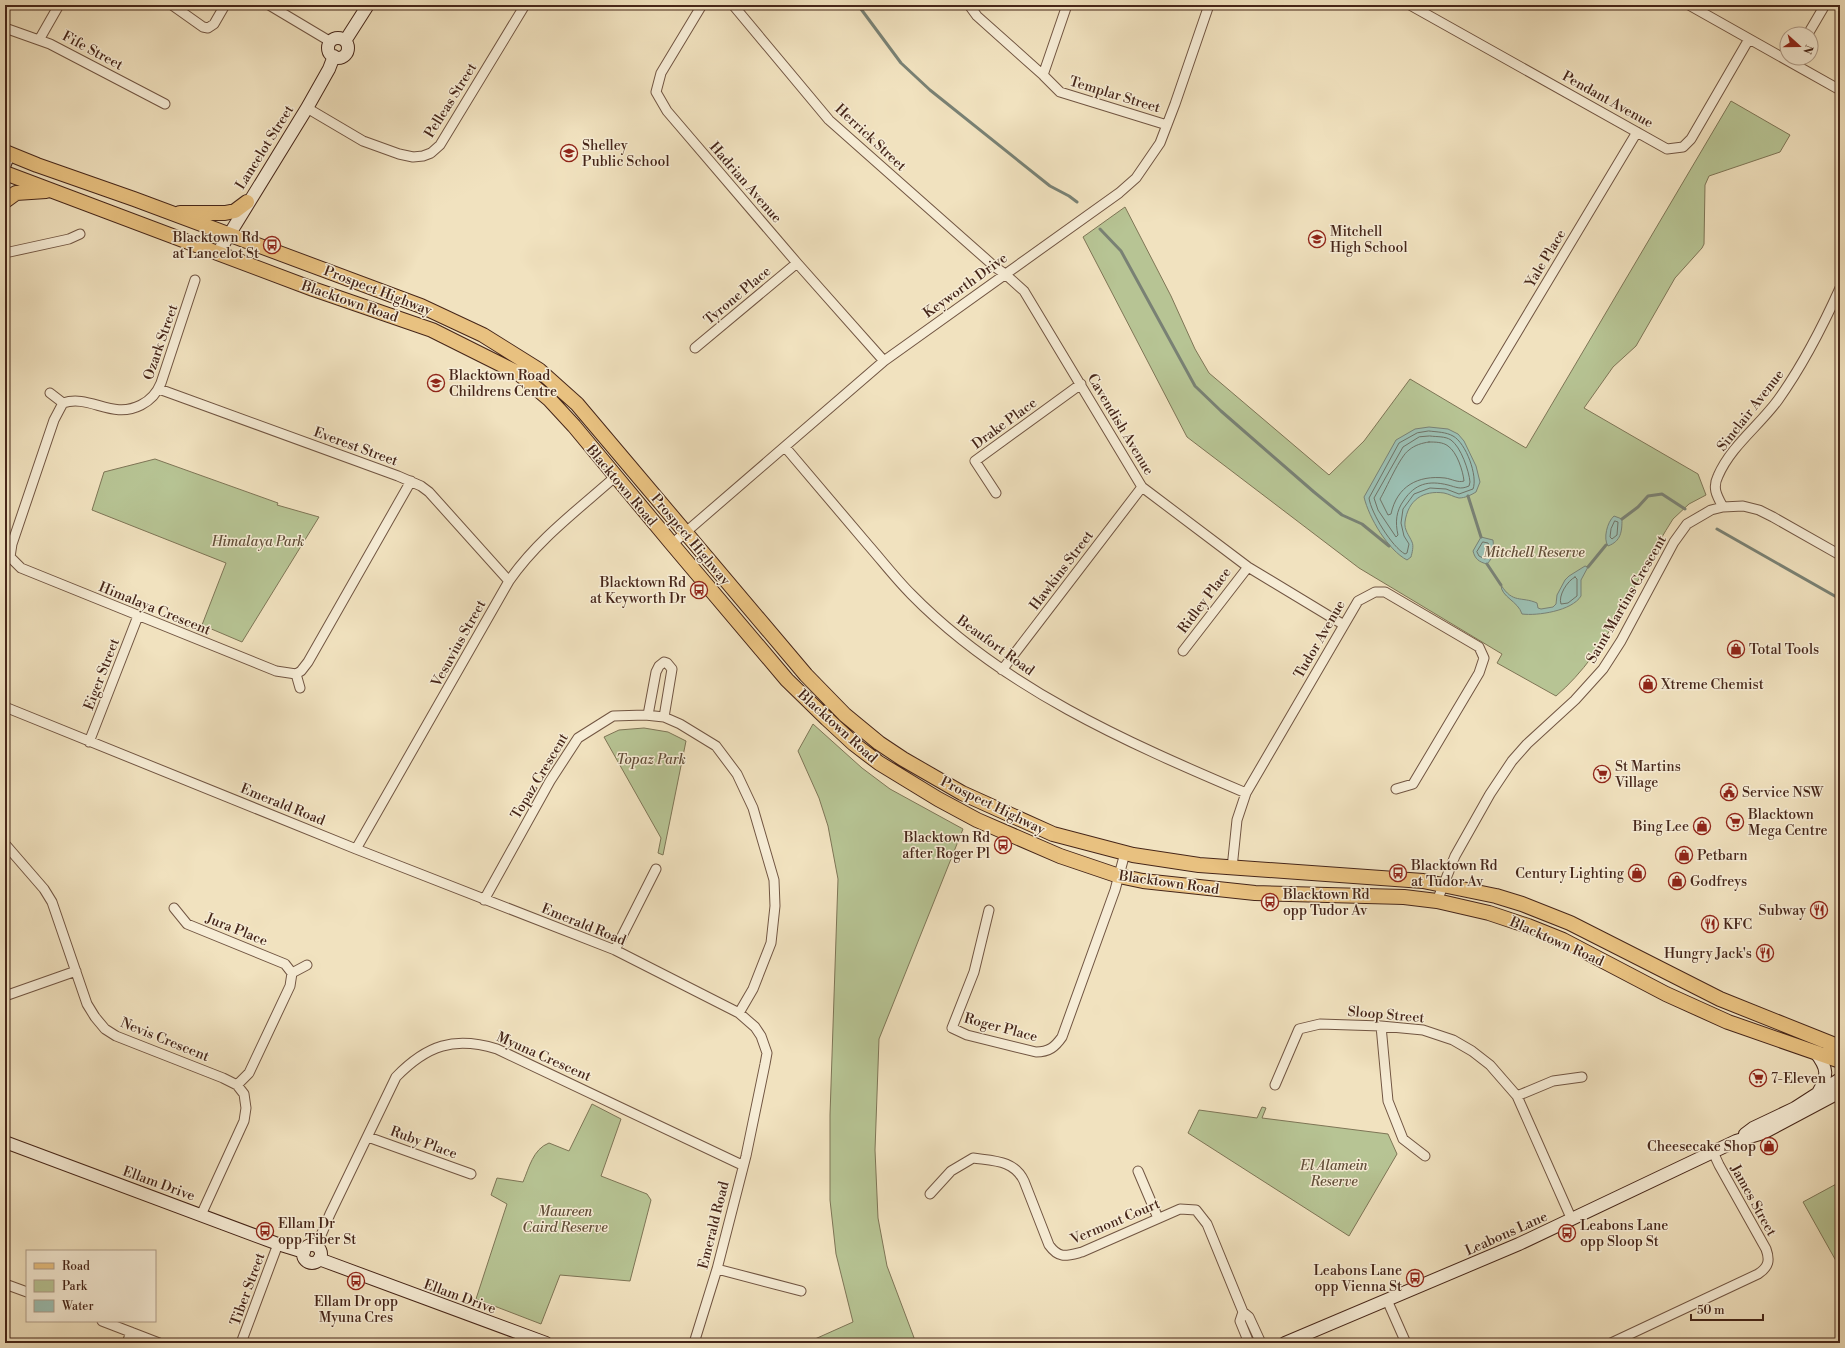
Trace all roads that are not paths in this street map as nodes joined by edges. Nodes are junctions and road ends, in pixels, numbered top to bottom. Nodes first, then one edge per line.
1 (59, 5) edge
2 (172, 5) edge
3 (225, 5) edge
4 (269, 5) edge
5 (368, 5) edge
6 (525, 5) edge
7 (702, 5) edge
8 (733, 5) edge
9 (969, 5) edge
10 (1067, 5) edge
11 (1209, 5) edge
12 (1410, 5) edge
13 (1825, 5) edge
14 (1692, 6) edge
15 (1813, 26) edge
16 (5, 28) edge
17 (1749, 39) junction
18 (39, 40) junction
19 (345, 41) junction
20 (331, 42) junction
21 (1779, 53) edge
22 (334, 56) junction
23 (1802, 66) edge
24 (1043, 75) junction
25 (1840, 90) edge
26 (165, 104) dead end
27 (306, 108) junction
28 (1167, 125) junction
29 (1638, 132) junction
30 (6, 156) edge
31 (5, 173) edge
32 (51, 190) junction
33 (5, 201) edge
34 (247, 202) junction
35 (173, 214) junction
36 (80, 234) dead end
37 (229, 234) junction
38 (5, 253) edge
39 (218, 254) junction
40 (797, 263) junction
41 (1005, 274) junction
42 (195, 280) dead end
43 (1840, 288) edge
44 (695, 348) dead end
45 (884, 361) junction
46 (1081, 384) junction
47 (158, 389) junction
48 (50, 393) dead end
49 (1477, 399) dead end
50 (63, 403) junction
51 (785, 447) junction
52 (616, 476) junction
53 (411, 481) junction
54 (1142, 487) junction
55 (996, 493) dead end
56 (1723, 507) junction
57 (686, 533) junction
58 (672, 544) junction
59 (1840, 555) edge
60 (7, 557) edge
61 (1248, 567) junction
62 (509, 581) junction
63 (138, 616) junction
64 (1344, 625) junction
65 (1183, 651) dead end
66 (1002, 670) junction
67 (296, 674) junction
68 (300, 688) dead end
69 (5, 707) edge
70 (648, 715) junction
71 (664, 717) junction
72 (89, 742) junction
73 (1396, 789) dead end
74 (1246, 793) junction
75 (5, 844) edge
76 (356, 849) junction
77 (1125, 853) junction
78 (1232, 868) junction
79 (656, 869) dead end
80 (1119, 876) junction
81 (1357, 877) joint
82 (1443, 884) junction
83 (484, 900) junction
84 (1437, 901) junction
85 (174, 908) dead end
86 (989, 910) dead end
87 (615, 950) junction
88 (307, 966) dead end
89 (76, 972) junction
90 (292, 973) junction
91 (5, 996) edge
92 (739, 1013) junction
93 (1381, 1026) junction
94 (1784, 1026) junction
95 (1840, 1037) edge
96 (1840, 1047) edge
97 (1816, 1053) junction
98 (1840, 1061) edge
99 (1582, 1077) dead end
100 (1840, 1080) edge
101 (237, 1085) junction
102 (1275, 1085) dead end
103 (1840, 1092) edge
104 (1818, 1093) junction
105 (1517, 1096) junction
106 (368, 1137) junction
107 (1736, 1141) junction
108 (5, 1142) edge
109 (1713, 1152) junction
110 (1425, 1156) dead end
111 (742, 1165) junction
112 (1138, 1171) dead end
113 (471, 1174) dead end
114 (930, 1194) dead end
115 (201, 1215) junction
116 (1158, 1218) junction
117 (1572, 1220) junction
118 (278, 1244) junction
119 (316, 1247) junction
120 (304, 1252) junction
121 (319, 1259) junction
122 (717, 1269) junction
123 (5, 1284) edge
124 (26, 1292) edge
125 (801, 1292) dead end
126 (1387, 1300) junction
127 (1243, 1312) junction
128 (105, 1322) edge
129 (131, 1332) junction
130 (1289, 1342) edge
131 (127, 1343) edge
132 (159, 1343) edge
133 (241, 1343) edge
134 (546, 1343) edge
135 (694, 1343) edge
136 (1249, 1343) edge
137 (1261, 1343) edge
138 (1406, 1343) edge
139 (1611, 1343) edge

1 - 18 street
2 - 3 street
4 - 20 street
5 - 19 street
6 - 27 street, Pelleas Street
7 - 40 street, Hadrian Avenue
8 - 41 street, Herrick Street
9 - 24 street, Templar Street
10 - 24 street
11 - 28 street, Keyworth Drive
12 - 29 street, Pendant Avenue
13 - 15 street
14 - 17 street
16 - 18 street, Fife Street
17 - 21 street
17 - 29 street, Pendant Avenue
18 - 26 street, Fife Street
19 - 20 street
19 - 22 street
20 - 22 street
22 - 27 street, Lancelot Street
23 - 25 street
24 - 28 street, Templar Street
27 - 34 street, Lancelot Street
28 - 41 street, Keyworth Drive
29 - 49 street, Yale Place
30 - 35 main road, Prospect Highway
31 - 32 main road, Blacktown Road
32 - 33 main road
32 - 39 main road, Blacktown Road
34 - 35 main road
34 - 37 street, Lancelot Street
35 - 37 main road, Prospect Highway
36 - 38 street
37 - 39 street, Lancelot Street
37 - 57 main road, Prospect Highway
39 - 52 main road, Blacktown Road
40 - 44 street, Tyrone Place
40 - 45 street, Hadrian Avenue
41 - 45 street, Keyworth Drive
41 - 46 street, Cavendish Avenue
42 - 47 street, Ozark Street
43 - 56 street, Sinclair Avenue
45 - 51 street, Keyworth Drive
46 - 54 street, Cavendish Avenue
46 - 55 street, Drake Place
47 - 50 street, Ozark Street
47 - 53 street, Everest Street
48 - 50 street
50 - 60 street, Himalaya Crescent
51 - 57 street, Keyworth Drive
51 - 66 street, Beaufort Road
52 - 58 main road, Blacktown Road
52 - 62 street, Vesuvius Street
53 - 62 street, Everest Street
53 - 67 street
54 - 61 street, Cavendish Avenue
54 - 66 street, Hawkins Street
56 - 59 street, Saint Martins Crescent
56 - 82 street, Saint Martins Crescent
57 - 58 street, Keyworth Drive
57 - 77 main road, Prospect Highway
58 - 80 main road, Blacktown Road
60 - 63 street, Himalaya Crescent
61 - 64 street, Cavendish Avenue
61 - 65 street, Ridley Place
62 - 76 street, Vesuvius Street
63 - 67 street, Himalaya Crescent
63 - 72 street, Eiger Street
64 - 73 street, Tudor Avenue
64 - 74 street, Tudor Avenue
66 - 74 street, Beaufort Road
67 - 68 street
69 - 72 street, Emerald Road
70 - 71 street, Topaz Crescent
70 - 71 street
70 - 83 street, Topaz Crescent
71 - 92 street, Topaz Crescent
72 - 76 street, Emerald Road
74 - 78 street, Tudor Avenue
75 - 89 street, Nevis Crescent
76 - 83 street, Emerald Road
77 - 78 main road, Prospect Highway
77 - 80 street, Roger Place
78 - 81 main road, Prospect Highway
79 - 87 street
80 - 84 main road, Blacktown Road
80 - 86 street, Roger Place
81 - 82 main road, Blacktown Road
82 - 84 street, Saint Martins Crescent
82 - 94 main road, Blacktown Road
83 - 87 street, Emerald Road
84 - 97 main road, Blacktown Road
85 - 90 street, Jura Place
87 - 92 street, Emerald Road
88 - 90 street
89 - 91 street
89 - 101 street, Nevis Crescent
90 - 101 street
92 - 111 street, Emerald Road
93 - 102 street, Sloop Street
93 - 105 street, Sloop Street
93 - 110 street
94 - 95 main road
94 - 96 main road, Blacktown Road
97 - 98 main road, Blacktown Road
97 - 104 street
99 - 105 street
100 - 104 street, Leabons Lane
101 - 115 street
103 - 107 street, Leabons Lane
104 - 107 street, Leabons Lane
105 - 117 street, Sloop Street
106 - 111 street, Myuna Crescent
106 - 113 street, Ruby Place
106 - 119 street, Myuna Crescent
107 - 109 street, Leabons Lane
108 - 115 street, Ellam Drive
109 - 117 street, Leabons Lane
109 - 139 street, James Street
111 - 122 street, Emerald Road
112 - 116 street
114 - 116 street, Vermont Court
115 - 118 street, Ellam Drive
116 - 127 street, Vermont Court
117 - 126 street, Leabons Lane
118 - 120 street, Ellam Drive
118 - 133 street, Tiber Street
119 - 120 street
119 - 121 street
120 - 121 street
121 - 134 street, Ellam Drive
122 - 125 street
122 - 135 street, Emerald Road
123 - 124 street
126 - 130 street, Leabons Lane
126 - 138 street
127 - 136 street, Vermont Court
127 - 137 street, Vermont Court
128 - 129 street
129 - 131 street
129 - 132 street

